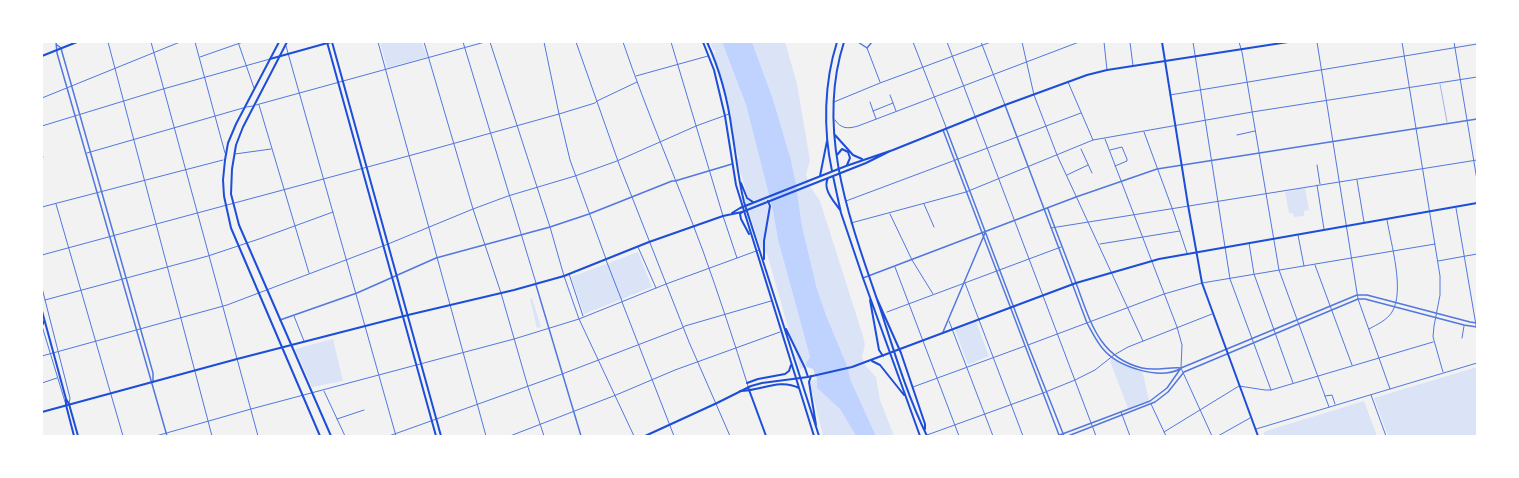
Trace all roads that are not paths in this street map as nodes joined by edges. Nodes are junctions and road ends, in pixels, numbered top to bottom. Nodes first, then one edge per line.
1 (77, 42) edge
2 (108, 42) edge
3 (151, 42) edge
4 (180, 42) edge
5 (195, 42) edge
6 (243, 42) edge
7 (279, 42) edge
8 (332, 42) edge
9 (378, 42) edge
10 (424, 42) edge
11 (463, 42) edge
12 (485, 42) edge
13 (490, 42) edge
14 (544, 42) edge
15 (576, 42) edge
16 (623, 42) edge
17 (671, 42) edge
18 (703, 42) edge
19 (707, 42) edge
20 (837, 42) edge
21 (844, 42) edge
22 (858, 42) edge
23 (868, 42) edge
24 (872, 42) edge
25 (913, 42) edge
26 (947, 42) edge
27 (981, 42) edge
28 (991, 42) edge
29 (1022, 42) edge
30 (1079, 42) edge
31 (1104, 42) edge
32 (1130, 42) edge
33 (1162, 42) edge
34 (1193, 42) edge
35 (1239, 42) edge
36 (1288, 42) edge
37 (1318, 42) edge
38 (1402, 42) edge
39 (1454, 42) edge
40 (56, 43) edge
41 (238, 43) edge
42 (286, 43) edge
43 (327, 43) edge
44 (1477, 44) edge
45 (982, 45) junction
46 (865, 46) junction
47 (61, 48) junction
48 (464, 48) junction
49 (867, 48) junction
50 (1455, 48) junction
51 (1240, 49) junction
52 (57, 50) junction
53 (154, 53) junction
54 (288, 54) junction
55 (42, 56) edge
56 (280, 56) junction
57 (708, 56) junction
58 (1195, 56) junction
59 (1405, 56) junction
60 (199, 57) junction
61 (952, 57) junction
62 (429, 58) junction
63 (270, 59) junction
64 (1027, 62) junction
65 (1164, 62) junction
66 (679, 64) junction
67 (246, 66) junction
68 (1133, 66) junction
69 (923, 68) junction
70 (115, 69) junction
71 (386, 70) junction
72 (1107, 70) junction
73 (1322, 70) junction
74 (993, 75) junction
75 (635, 76) junction
76 (205, 77) junction
77 (1477, 77) edge
78 (1461, 80) junction
79 (343, 81) junction
80 (338, 82) junction
81 (637, 82) junction
82 (1068, 82) junction
83 (1247, 82) junction
84 (880, 83) junction
85 (1440, 83) junction
86 (72, 86) junction
87 (964, 86) junction
88 (67, 88) junction
89 (1410, 88) junction
90 (163, 89) junction
91 (254, 89) junction
92 (1200, 90) junction
93 (299, 93) junction
94 (890, 95) dead end
95 (1034, 95) junction
96 (1170, 95) junction
97 (934, 97) junction
98 (42, 98) edge
99 (123, 101) junction
100 (597, 101) junction
101 (1327, 101) junction
102 (833, 102) junction
103 (870, 102) dead end
104 (893, 103) junction
105 (259, 104) junction
106 (255, 105) junction
107 (1005, 105) junction
108 (244, 108) junction
109 (873, 111) junction
110 (896, 112) junction
111 (1252, 112) junction
112 (1081, 113) junction
113 (80, 114) junction
114 (558, 114) junction
115 (729, 114) junction
116 (75, 115) junction
117 (216, 116) junction
118 (726, 116) junction
119 (975, 117) junction
120 (834, 118) junction
121 (876, 119) junction
122 (1477, 119) edge
123 (1204, 120) junction
124 (1467, 121) junction
125 (1447, 124) junction
126 (42, 126) edge
127 (517, 126) junction
128 (696, 126) junction
129 (1046, 126) junction
130 (1175, 126) junction
131 (173, 128) junction
132 (946, 128) junction
133 (1416, 128) junction
134 (942, 130) junction
135 (1144, 131) junction
136 (1255, 131) junction
137 (490, 133) junction
138 (834, 134) junction
139 (1237, 134) dead end
140 (1017, 137) junction
141 (827, 138) junction
142 (1104, 138) junction
143 (134, 139) junction
144 (1093, 140) junction
145 (1333, 141) junction
146 (660, 142) junction
147 (454, 144) junction
148 (272, 149) junction
149 (988, 149) junction
150 (1081, 149) dead end
151 (893, 150) junction
152 (1109, 150) junction
153 (90, 151) junction
154 (1258, 152) junction
155 (86, 153) junction
156 (225, 154) junction
157 (234, 154) junction
158 (1057, 155) junction
159 (409, 156) junction
160 (836, 156) junction
161 (225, 160) junction
162 (863, 160) junction
163 (958, 160) junction
164 (1474, 160) junction
165 (1477, 160) edge
166 (617, 161) junction
167 (955, 161) junction
168 (1211, 161) junction
169 (732, 164) junction
170 (1317, 164) dead end
171 (1088, 165) junction
172 (1181, 165) junction
173 (846, 166) junction
174 (1028, 166) junction
175 (1115, 166) junction
176 (367, 168) junction
177 (362, 169) junction
178 (1157, 169) junction
179 (1422, 169) junction
180 (185, 170) junction
181 (710, 171) junction
182 (1092, 173) dead end
183 (575, 176) junction
184 (820, 176) junction
185 (1066, 176) junction
186 (828, 177) junction
187 (738, 178) junction
188 (999, 178) junction
189 (1357, 179) junction
190 (324, 180) junction
191 (1477, 180) edge
192 (145, 181) junction
193 (675, 181) junction
194 (1121, 181) junction
195 (1339, 182) junction
196 (1317, 185) junction
197 (1320, 185) junction
198 (538, 188) junction
199 (284, 189) junction
200 (969, 191) junction
201 (102, 192) junction
202 (966, 192) junction
203 (97, 193) junction
204 (1266, 194) junction
205 (508, 196) junction
206 (632, 196) junction
207 (1076, 198) junction
208 (1217, 200) junction
209 (768, 201) junction
210 (233, 202) junction
211 (753, 202) junction
212 (846, 202) junction
213 (1477, 203) edge
214 (56, 204) junction
215 (924, 204) junction
216 (226, 205) junction
217 (1188, 205) junction
218 (1044, 206) junction
219 (42, 207) edge
220 (1456, 207) junction
221 (1048, 208) junction
222 (1172, 208) junction
223 (473, 209) junction
224 (1044, 210) junction
225 (333, 212) junction
226 (742, 212) junction
227 (1429, 212) junction
228 (196, 213) junction
229 (732, 213) junction
230 (842, 213) junction
231 (589, 214) junction
232 (890, 214) junction
233 (1134, 214) junction
234 (723, 216) junction
235 (1387, 219) junction
236 (1015, 221) junction
237 (1088, 222) junction
238 (851, 223) junction
239 (1364, 223) junction
240 (156, 224) junction
241 (295, 225) junction
242 (1346, 226) junction
243 (428, 227) junction
244 (550, 227) junction
245 (694, 227) junction
246 (934, 227) dead end
247 (1055, 227) junction
248 (1051, 228) junction
249 (1180, 230) junction
250 (1324, 230) junction
251 (985, 231) junction
252 (982, 233) junction
253 (1298, 234) junction
254 (114, 235) junction
255 (522, 236) junction
256 (110, 237) junction
257 (984, 237) junction
258 (1142, 237) junction
259 (752, 238) junction
260 (1273, 239) junction
261 (649, 242) junction
262 (1249, 243) junction
263 (247, 244) junction
264 (388, 244) junction
265 (1435, 244) junction
266 (1099, 245) junction
267 (240, 246) junction
268 (383, 246) junction
269 (485, 246) junction
270 (1062, 246) junction
271 (638, 247) junction
272 (1225, 247) junction
273 (69, 248) junction
274 (1059, 248) junction
275 (760, 250) junction
276 (756, 251) junction
277 (1392, 251) junction
278 (1196, 252) junction
279 (1187, 254) junction
280 (1477, 254) edge
281 (42, 255) edge
282 (208, 256) junction
283 (1464, 256) junction
284 (436, 258) junction
285 (737, 258) junction
286 (1030, 258) junction
287 (1351, 258) junction
288 (347, 259) junction
289 (606, 260) junction
290 (912, 260) junction
291 (1152, 260) junction
292 (1438, 261) junction
293 (764, 263) junction
294 (1314, 264) junction
295 (1304, 266) junction
296 (167, 267) junction
297 (895, 267) junction
298 (709, 269) junction
299 (999, 269) junction
300 (1279, 270) junction
301 (996, 271) junction
302 (1112, 272) junction
303 (309, 273) junction
304 (568, 274) junction
305 (1254, 274) junction
306 (397, 276) junction
307 (564, 276) junction
308 (869, 276) junction
309 (126, 278) junction
310 (392, 278) junction
311 (863, 278) junction
312 (122, 279) junction
313 (1230, 279) junction
314 (964, 283) junction
315 (1202, 283) junction
316 (536, 284) junction
317 (666, 284) junction
318 (1075, 284) junction
319 (42, 288) edge
320 (656, 288) junction
321 (267, 289) junction
322 (81, 291) junction
323 (260, 292) junction
324 (357, 293) junction
325 (501, 293) junction
326 (875, 294) junction
327 (1164, 294) junction
328 (1357, 294) junction
329 (934, 295) junction
330 (1043, 296) junction
331 (870, 299) junction
332 (1358, 299) junction
333 (45, 300) junction
334 (771, 300) junction
335 (622, 302) junction
336 (1396, 303) junction
337 (909, 304) junction
338 (450, 305) junction
339 (1330, 305) junction
340 (222, 306) junction
341 (1395, 306) junction
342 (1014, 307) junction
343 (1128, 307) junction
344 (1010, 308) junction
345 (42, 310) edge
346 (1331, 310) junction
347 (887, 312) dead end
348 (1437, 313) junction
349 (725, 314) junction
350 (1212, 314) junction
351 (408, 315) junction
352 (294, 316) junction
353 (402, 317) junction
354 (583, 317) junction
355 (181, 318) junction
356 (1436, 318) junction
357 (579, 319) junction
358 (1297, 319) junction
359 (45, 320) junction
360 (280, 320) junction
361 (949, 320) junction
362 (979, 320) junction
363 (1089, 322) junction
364 (1298, 323) junction
365 (1476, 323) edge
366 (784, 325) junction
367 (1464, 325) junction
368 (42, 326) edge
369 (366, 326) junction
370 (683, 326) junction
371 (1177, 327) junction
372 (1477, 327) edge
373 (140, 329) junction
374 (549, 329) junction
375 (1274, 329) junction
376 (1369, 329) junction
377 (136, 330) junction
378 (953, 330) junction
379 (1477, 331) edge
380 (781, 332) junction
381 (1276, 333) junction
382 (942, 334) junction
383 (1058, 334) junction
384 (1252, 338) junction
385 (1462, 338) dead end
386 (514, 339) junction
387 (96, 341) junction
388 (304, 341) junction
389 (923, 341) junction
390 (1143, 341) junction
391 (1253, 342) junction
392 (1434, 342) junction
393 (638, 344) junction
394 (291, 345) junction
395 (1028, 345) junction
396 (1025, 346) junction
397 (282, 347) junction
398 (736, 347) junction
399 (1225, 349) junction
400 (899, 350) junction
401 (58, 351) junction
402 (53, 352) junction
403 (462, 352) junction
404 (1227, 353) junction
405 (50, 354) junction
406 (1114, 355) junction
407 (42, 356) edge
408 (883, 356) junction
409 (1112, 357) junction
410 (237, 358) junction
411 (994, 358) junction
412 (1379, 358) junction
413 (598, 360) junction
414 (870, 361) junction
415 (698, 362) junction
416 (1477, 362) edge
417 (421, 363) junction
418 (416, 364) junction
419 (792, 364) junction
420 (1352, 366) junction
421 (967, 368) junction
422 (1181, 368) junction
423 (195, 370) junction
424 (1184, 372) junction
425 (1443, 372) junction
426 (562, 374) junction
427 (59, 375) junction
428 (379, 375) junction
429 (56, 376) junction
430 (811, 376) junction
431 (1318, 376) junction
432 (808, 377) junction
433 (57, 378) junction
434 (937, 378) junction
435 (652, 379) junction
436 (1075, 380) junction
437 (42, 382) edge
438 (153, 382) junction
439 (747, 383) junction
440 (1294, 383) junction
441 (1239, 386) junction
442 (528, 387) junction
443 (748, 387) junction
444 (913, 387) junction
445 (799, 388) junction
446 (1390, 389) junction
447 (324, 390) junction
448 (1271, 390) junction
449 (740, 391) junction
450 (750, 391) junction
451 (1046, 391) junction
452 (110, 393) junction
453 (1043, 393) junction
454 (312, 394) junction
455 (616, 395) junction
456 (1371, 395) junction
457 (303, 396) junction
458 (1325, 396) junction
459 (906, 397) junction
460 (66, 399) junction
461 (1150, 401) junction
462 (716, 403) junction
463 (69, 404) junction
464 (1011, 404) junction
465 (1151, 404) junction
466 (66, 405) junction
467 (477, 405) junction
468 (1335, 405) junction
469 (1329, 407) junction
470 (251, 409) junction
471 (1200, 409) junction
472 (364, 410) dead end
473 (573, 411) junction
474 (42, 412) edge
475 (1121, 412) junction
476 (985, 414) junction
477 (1122, 416) junction
478 (1251, 417) junction
479 (337, 419) junction
480 (437, 419) junction
481 (208, 421) junction
482 (432, 421) junction
483 (1091, 423) junction
484 (540, 424) junction
485 (670, 424) junction
486 (955, 425) junction
487 (1092, 427) junction
488 (816, 428) junction
489 (1255, 429) junction
490 (925, 430) junction
491 (1164, 432) junction
492 (166, 433) junction
493 (396, 435) edge
494 (927, 435) edge
495 (1064, 435) edge
496 (74, 436) edge
497 (78, 436) edge
498 (123, 436) edge
499 (156, 436) edge
500 (167, 436) edge
501 (212, 436) edge
502 (258, 436) edge
503 (320, 436) edge
504 (331, 436) edge
505 (345, 436) edge
506 (389, 436) edge
507 (436, 436) edge
508 (441, 436) edge
509 (486, 436) edge
510 (510, 436) edge
511 (544, 436) edge
512 (581, 436) edge
513 (634, 436) edge
514 (645, 436) edge
515 (674, 436) edge
516 (730, 436) edge
517 (766, 436) edge
518 (814, 436) edge
519 (819, 436) edge
520 (920, 436) edge
521 (959, 436) edge
522 (993, 436) edge
523 (1023, 436) edge
524 (1058, 436) edge
525 (1068, 436) edge
526 (1096, 436) edge
527 (1130, 436) edge
528 (1166, 436) edge
529 (1212, 436) edge
530 (1218, 436) edge
531 (1258, 436) edge
532 (1386, 436) edge

1 - 47 main road
2 - 70 street
3 - 53 street
4 - 53 street
5 - 60 street
6 - 41 street
7 - 63 main road
8 - 43 main road
8 - 79 main road
9 - 71 street
10 - 62 street
11 - 48 street
12 - 48 street
13 - 127 street
14 - 114 street
15 - 100 street
16 - 75 street
17 - 66 street
18 - 57 main road
19 - 115 main road
20 - 141 main road
21 - 102 main road
22 - 46 street
23 - 46 street
24 - 49 street
25 - 69 street
26 - 61 street
27 - 45 street
28 - 45 street
29 - 64 street
30 - 64 street
31 - 72 street
32 - 68 street
33 - 65 main road
34 - 58 street
35 - 51 street
36 - 51 main road
37 - 73 street
38 - 59 street
39 - 50 street
40 - 47 street
40 - 52 street
41 - 60 street
41 - 67 street
42 - 54 street
42 - 56 main road
43 - 54 main road
43 - 80 main road
44 - 50 street
45 - 61 street
45 - 74 street
46 - 49 street
47 - 52 main road
47 - 86 street
48 - 62 street
48 - 137 street
49 - 84 street
50 - 59 street
50 - 78 street
51 - 58 main road
51 - 83 street
52 - 55 main road
52 - 88 street
53 - 70 street
53 - 90 street
54 - 56 main road
54 - 93 street
56 - 63 main road
56 - 106 main road
57 - 66 street
57 - 118 main road
58 - 65 main road
58 - 92 street
59 - 73 street
59 - 89 street
60 - 76 street
61 - 69 street
61 - 87 street
62 - 71 street
62 - 147 street
63 - 67 street
63 - 91 main road
64 - 74 street
64 - 95 street
65 - 68 main road
65 - 96 main road
66 - 75 street
66 - 128 street
67 - 76 street
67 - 91 street
68 - 72 main road
69 - 84 street
69 - 97 street
70 - 86 street
70 - 99 street
71 - 79 street
71 - 159 street
72 - 82 main road
73 - 83 street
73 - 101 street
74 - 87 street
74 - 107 street
75 - 81 street
76 - 90 street
76 - 117 street
77 - 78 street
78 - 85 street
78 - 124 street
79 - 80 street
79 - 176 main road
80 - 93 street
80 - 177 main road
81 - 100 street
81 - 146 street
82 - 95 main road
82 - 112 street
83 - 92 street
83 - 111 street
84 - 102 street
85 - 89 street
85 - 125 lane
86 - 88 street
86 - 113 street
87 - 97 street
87 - 119 street
88 - 98 street
88 - 116 street
89 - 101 street
89 - 133 street
90 - 99 street
90 - 131 street
91 - 108 main road
92 - 96 street
92 - 123 street
93 - 105 street
93 - 190 street
94 - 104 street
95 - 107 main road
95 - 129 street
96 - 130 main road
97 - 110 street
97 - 132 street
99 - 113 street
99 - 143 street
100 - 114 street
100 - 166 street
101 - 111 street
101 - 145 street
102 - 120 main road
103 - 109 street
104 - 109 street
104 - 110 street
105 - 106 street
105 - 148 street
106 - 108 street
106 - 157 main road
107 - 119 main road
107 - 140 street
108 - 117 street
108 - 156 main road
109 - 121 street
110 - 121 street
111 - 123 street
111 - 136 street
112 - 129 street
112 - 144 street
113 - 116 street
113 - 153 street
114 - 127 street
114 - 183 street
115 - 118 street
115 - 187 main road
116 - 126 street
116 - 155 street
117 - 131 street
117 - 156 street
118 - 128 street
118 - 169 main road
119 - 132 main road
119 - 149 street
120 - 121 street
120 - 138 main road
122 - 124 street
123 - 130 street
123 - 168 street
124 - 125 street
124 - 164 street
125 - 133 street
127 - 137 street
127 - 198 street
128 - 146 street
128 - 181 street
129 - 140 street
129 - 158 street
130 - 135 street
130 - 172 main road
131 - 143 street
131 - 180 street
132 - 134 main road
132 - 163 street
133 - 145 street
133 - 179 street
134 - 151 main road
134 - 167 street
135 - 142 street
135 - 178 street
136 - 139 street
136 - 154 street
137 - 147 street
137 - 205 street
138 - 160 main road
138 - 162 main road
140 - 149 street
140 - 174 street
141 - 184 main road
141 - 230 main road
142 - 144 street
142 - 152 street
143 - 153 street
143 - 192 street
144 - 158 street
145 - 154 street
145 - 195 street
146 - 166 street
146 - 193 street
147 - 159 street
147 - 223 street
148 - 157 street
148 - 199 street
149 - 163 street
149 - 188 street
150 - 171 street
151 - 162 main road
151 - 186 main road
152 - 175 street
152 - 175 street
153 - 155 street
153 - 201 street
154 - 168 street
154 - 204 street
155 - 203 street
156 - 161 main road
157 - 210 main road
158 - 174 street
158 - 185 street
159 - 176 street
159 - 243 street
160 - 173 main road
160 - 212 main road
161 - 180 street
161 - 216 main road
162 - 173 main road
163 - 167 street
163 - 200 street
164 - 165 street
164 - 179 street
164 - 191 street
166 - 183 street
166 - 206 street
167 - 202 street
167 - 212 street
168 - 172 street
168 - 208 street
169 - 181 street
169 - 259 main road
170 - 197 street
171 - 182 street
171 - 185 street
172 - 178 street
172 - 217 main road
173 - 184 main road
174 - 188 street
174 - 218 street
175 - 194 street
176 - 177 street
176 - 264 main road
177 - 190 street
177 - 268 main road
178 - 194 street
178 - 222 street
179 - 189 street
179 - 227 street
180 - 192 street
180 - 228 street
181 - 193 street
181 - 234 street
183 - 198 street
183 - 231 street
184 - 211 main road
185 - 207 street
186 - 209 main road
186 - 230 main road
187 - 211 main road
187 - 275 main road
188 - 200 street
188 - 236 street
189 - 195 street
189 - 239 street
190 - 199 street
190 - 225 street
192 - 201 street
192 - 240 street
193 - 206 street
193 - 245 street
194 - 207 street
194 - 233 street
195 - 197 street
195 - 242 street
196 - 197 street
196 - 204 street
196 - 250 street
198 - 205 street
198 - 244 street
199 - 210 street
199 - 241 street
200 - 202 street
200 - 251 street
201 - 203 street
201 - 254 street
202 - 215 street
202 - 252 street
203 - 214 street
203 - 256 street
204 - 208 street
204 - 260 street
205 - 223 street
205 - 255 street
206 - 231 street
206 - 261 street
207 - 221 street
207 - 237 street
208 - 217 street
208 - 272 street
209 - 226 main road
209 - 293 main road
210 - 216 street
210 - 263 main road
211 - 229 main road
212 - 238 main road
213 - 220 main road
214 - 219 street
214 - 273 street
215 - 232 street
215 - 246 street
216 - 228 street
216 - 267 main road
217 - 222 street
217 - 278 main road
218 - 221 street
218 - 224 street
220 - 227 main road
220 - 283 street
221 - 224 street
221 - 247 street
222 - 233 street
222 - 249 street
223 - 243 street
223 - 269 street
224 - 236 street
224 - 248 street
225 - 241 street
225 - 288 street
226 - 229 main road
226 - 259 main road
227 - 235 main road
227 - 265 street
228 - 240 street
228 - 282 street
229 - 234 main road
230 - 311 main road
231 - 244 street
231 - 289 street
232 - 238 street
232 - 290 street
233 - 237 street
233 - 258 street
234 - 245 main road
234 - 285 street
235 - 239 main road
235 - 277 street
236 - 251 street
236 - 286 street
237 - 247 street
237 - 266 street
238 - 308 main road
239 - 242 main road
240 - 254 street
240 - 296 street
241 - 263 street
241 - 303 street
242 - 250 main road
242 - 287 street
243 - 264 street
243 - 284 street
244 - 255 street
244 - 307 street
245 - 261 main road
245 - 298 street
247 - 248 street
247 - 270 street
248 - 274 street
249 - 258 street
249 - 279 street
250 - 253 main road
251 - 252 street
251 - 257 street
251 - 299 street
252 - 257 street
252 - 290 street
253 - 260 main road
253 - 295 street
254 - 256 street
254 - 309 street
255 - 269 street
255 - 316 street
256 - 273 street
256 - 312 street
257 - 301 street
257 - 314 street
258 - 266 street
258 - 291 street
259 - 276 main road
260 - 262 main road
260 - 300 street
261 - 271 main road
261 - 317 street
262 - 272 main road
262 - 305 street
263 - 267 street
263 - 321 main road
264 - 268 street
264 - 306 main road
265 - 277 street
265 - 292 street
266 - 302 street
267 - 282 street
267 - 323 main road
268 - 288 street
268 - 310 main road
269 - 284 street
269 - 325 street
270 - 274 street
270 - 318 street
271 - 289 main road
271 - 320 street
272 - 278 main road
272 - 313 street
273 - 281 street
273 - 322 street
274 - 286 street
274 - 318 street
275 - 276 street
275 - 293 main road
276 - 285 street
276 - 334 main road
277 - 287 street
277 - 336 street
278 - 279 main road
278 - 315 main road
279 - 291 main road
280 - 283 street
282 - 296 street
282 - 340 street
283 - 292 street
283 - 365 street
284 - 306 street
284 - 338 street
285 - 298 street
286 - 299 street
286 - 330 street
287 - 294 street
287 - 328 street
288 - 303 street
288 - 324 street
289 - 304 main road
289 - 335 street
290 - 297 street
290 - 329 street
291 - 302 main road
291 - 327 street
292 - 348 street
293 - 366 main road
294 - 295 street
294 - 339 street
295 - 300 street
296 - 309 street
296 - 355 street
297 - 308 street
297 - 337 street
298 - 317 street
298 - 349 street
299 - 301 street
299 - 342 street
300 - 305 street
300 - 358 street
301 - 314 street
301 - 344 street
302 - 318 main road
302 - 343 street
303 - 321 street
304 - 307 main road
304 - 354 street
305 - 313 street
305 - 375 street
306 - 310 street
306 - 351 main road
307 - 316 main road
307 - 357 street
308 - 311 street
308 - 326 main road
309 - 312 street
309 - 373 street
310 - 324 street
310 - 353 main road
311 - 331 main road
312 - 322 street
312 - 377 street
313 - 315 street
313 - 384 street
314 - 329 street
314 - 361 street
314 - 362 street
315 - 327 street
315 - 350 main road
316 - 325 main road
316 - 374 street
317 - 320 street
317 - 370 street
318 - 330 main road
318 - 363 street
319 - 333 street
320 - 335 street
321 - 323 street
321 - 360 main road
322 - 333 street
322 - 387 street
323 - 340 street
323 - 397 main road
324 - 352 street
324 - 369 street
325 - 338 main road
325 - 386 street
326 - 400 main road
326 - 490 main road
327 - 343 street
327 - 371 street
328 - 332 street
328 - 336 street
328 - 339 street
329 - 337 street
330 - 342 main road
330 - 383 street
331 - 408 main road
331 - 459 main road
332 - 341 street
332 - 346 street
332 - 376 street
333 - 401 street
334 - 349 street
334 - 380 main road
335 - 354 street
335 - 393 street
336 - 341 street
336 - 348 street
337 - 347 street
337 - 389 street
338 - 351 main road
338 - 403 street
339 - 346 street
339 - 358 street
340 - 355 street
340 - 410 street
341 - 356 street
341 - 376 street
342 - 344 main road
342 - 395 street
343 - 363 street
343 - 390 street
344 - 362 main road
344 - 396 street
345 - 359 main road
346 - 364 street
346 - 420 street
348 - 356 street
348 - 365 street
349 - 370 street
349 - 398 street
350 - 371 street
350 - 399 main road
351 - 353 main road
351 - 417 main road
352 - 360 street
352 - 388 street
353 - 369 main road
353 - 418 main road
354 - 357 street
355 - 373 street
355 - 423 street
356 - 367 street
356 - 392 street
357 - 374 street
357 - 413 street
358 - 364 street
358 - 375 street
359 - 368 main road
359 - 402 main road
360 - 394 main road
361 - 378 street
361 - 382 street
362 - 378 main road
362 - 411 street
363 - 383 street
363 - 406 street
363 - 409 street
364 - 381 street
364 - 431 street
365 - 372 street
366 - 432 main road
366 - 488 main road
367 - 372 street
367 - 385 street
368 - 405 street
369 - 388 main road
369 - 428 street
370 - 393 street
370 - 415 street
371 - 390 street
371 - 422 street
372 - 379 street
373 - 377 street
373 - 438 street
374 - 386 street
374 - 426 street
375 - 381 street
375 - 384 street
376 - 412 street
377 - 387 street
377 - 438 street
378 - 382 main road
378 - 421 street
380 - 398 street
380 - 419 main road
381 - 391 street
381 - 440 street
382 - 389 main road
383 - 395 street
383 - 436 street
384 - 391 street
384 - 399 street
386 - 403 street
386 - 442 street
387 - 401 street
387 - 452 street
388 - 394 main road
389 - 400 main road
389 - 434 street
390 - 406 street
391 - 404 street
391 - 448 street
392 - 412 street
392 - 425 street
393 - 413 street
393 - 435 street
394 - 397 main road
394 - 454 main road
395 - 396 street
395 - 451 street
396 - 411 street
396 - 453 street
397 - 410 main road
397 - 457 main road
398 - 415 street
398 - 439 street
399 - 404 main road
399 - 422 street
400 - 408 main road
400 - 444 main road
401 - 402 street
401 - 463 street
402 - 405 street
402 - 427 main road
403 - 417 street
403 - 467 street
404 - 424 street
404 - 441 main road
405 - 407 street
405 - 429 street
406 - 409 street
406 - 422 street
408 - 414 main road
409 - 422 street
409 - 436 street
410 - 423 main road
410 - 470 street
411 - 421 street
411 - 464 street
412 - 420 street
412 - 446 street
413 - 426 street
413 - 455 street
414 - 430 main road
414 - 459 main road
415 - 435 street
415 - 462 street
416 - 425 street
417 - 418 street
417 - 480 main road
418 - 428 street
418 - 482 main road
419 - 439 main road
419 - 445 main road
420 - 431 street
421 - 434 street
421 - 476 street
422 - 424 street
422 - 461 street
423 - 438 main road
423 - 481 street
424 - 465 street
424 - 471 street
425 - 446 street
426 - 442 street
426 - 473 street
427 - 429 street
427 - 460 main road
428 - 447 street
428 - 493 street
429 - 433 street
430 - 432 main road
430 - 488 main road
431 - 440 street
431 - 458 street
432 - 443 main road
433 - 437 street
433 - 466 street
434 - 444 street
434 - 486 street
435 - 455 street
435 - 485 street
436 - 451 street
436 - 483 street
438 - 452 main road
438 - 492 street
439 - 443 street
440 - 448 street
441 - 448 street
441 - 471 street
441 - 478 main road
442 - 467 street
442 - 484 street
443 - 449 main road
443 - 450 main road
444 - 490 main road
445 - 450 main road
445 - 518 main road
446 - 456 street
447 - 454 street
447 - 479 street
449 - 450 main road
449 - 462 main road
450 - 517 main road
451 - 453 street
451 - 495 street
452 - 463 main road
452 - 498 street
453 - 464 street
453 - 524 street
454 - 457 street
454 - 504 main road
455 - 473 street
455 - 513 street
456 - 468 street
456 - 532 street
457 - 470 street
457 - 503 main road
458 - 468 street
458 - 469 street
459 - 520 main road
460 - 463 main road
460 - 466 main road
461 - 465 street
461 - 475 street
462 - 485 main road
462 - 516 street
463 - 466 main road
463 - 497 main road
464 - 476 street
464 - 523 street
465 - 477 street
465 - 491 street
466 - 474 main road
466 - 496 main road
467 - 480 street
467 - 509 street
468 - 469 street
469 - 489 street
470 - 481 street
470 - 502 street
471 - 491 street
471 - 529 street
472 - 479 street
473 - 484 street
473 - 512 street
475 - 477 street
475 - 483 street
476 - 486 street
476 - 522 street
477 - 487 street
477 - 527 street
478 - 489 main road
478 - 530 street
479 - 505 street
480 - 482 street
480 - 508 main road
481 - 492 street
481 - 501 street
482 - 493 street
482 - 507 main road
483 - 487 street
483 - 495 street
484 - 510 street
484 - 511 street
485 - 514 main road
485 - 515 street
486 - 494 street
486 - 521 street
487 - 525 street
487 - 526 street
488 - 519 main road
489 - 531 main road
490 - 494 main road
491 - 528 street
492 - 499 street
492 - 500 street
493 - 506 street
495 - 524 street

